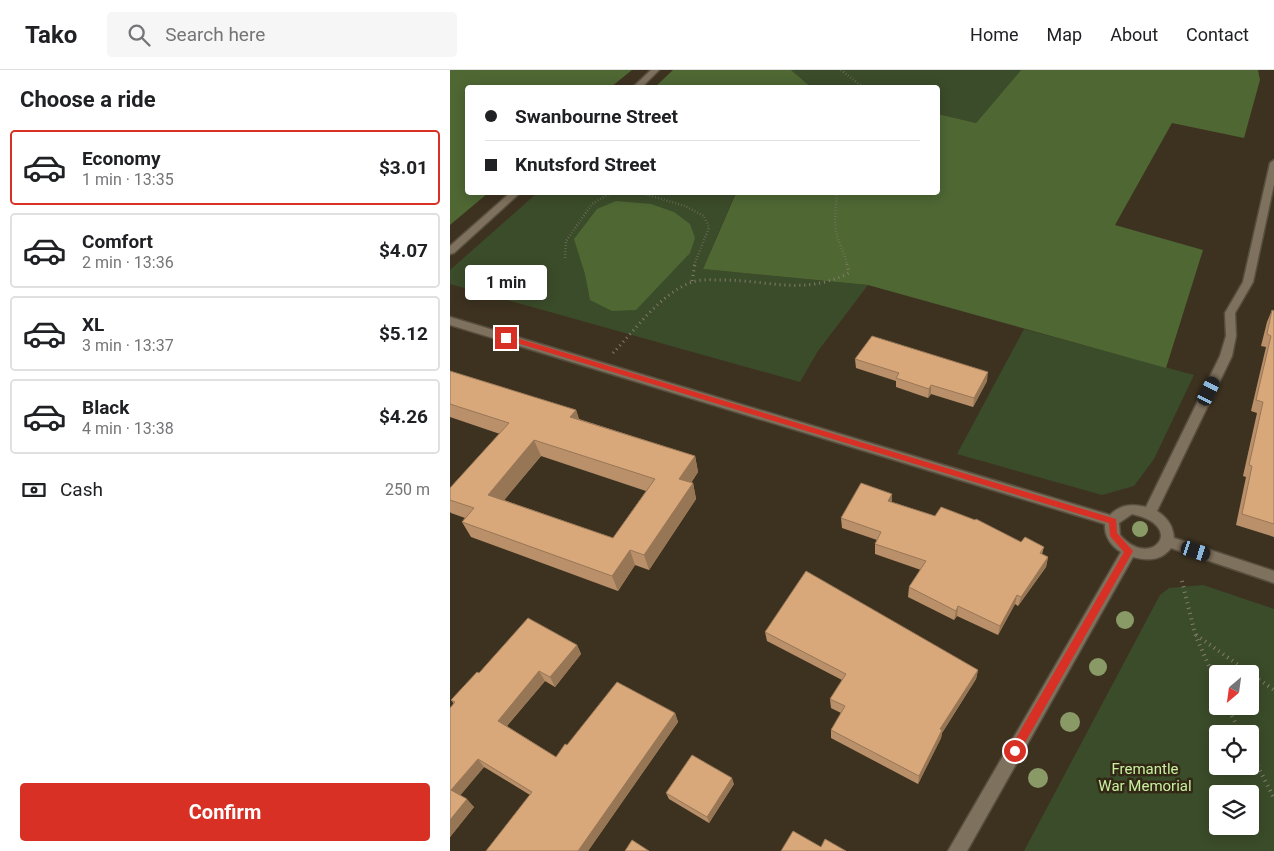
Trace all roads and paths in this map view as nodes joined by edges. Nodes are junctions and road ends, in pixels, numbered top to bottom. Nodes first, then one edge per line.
1 (655, 70) edge
2 (841, 70) edge
3 (639, 85) edge
4 (860, 85) edge
5 (1274, 163) edge
6 (514, 195) edge
7 (607, 195) edge
8 (648, 195) edge
9 (837, 195) edge
10 (450, 251) edge
11 (565, 258) dead end
12 (692, 281) junction
13 (450, 321) edge
14 (600, 366) junction
15 (1150, 512) junction
16 (1113, 521) junction
17 (1169, 542) junction
18 (1129, 551) junction
19 (1274, 577) edge
20 (1182, 581) dead end
21 (1195, 634) junction
22 (1209, 666) edge
23 (1274, 690) edge
24 (1259, 769) edge
25 (1274, 798) edge
26 (957, 851) edge

1 - 3 street
2 - 4 path
5 - 15 street
6 - 10 street
7 - 11 path
8 - 12 path
9 - 12 path
12 - 14 path
13 - 14 street
14 - 16 street
15 - 16 street
15 - 17 street
16 - 18 street
17 - 18 street
17 - 19 street
18 - 26 street
20 - 21 path
21 - 22 path
21 - 23 path
24 - 25 path

